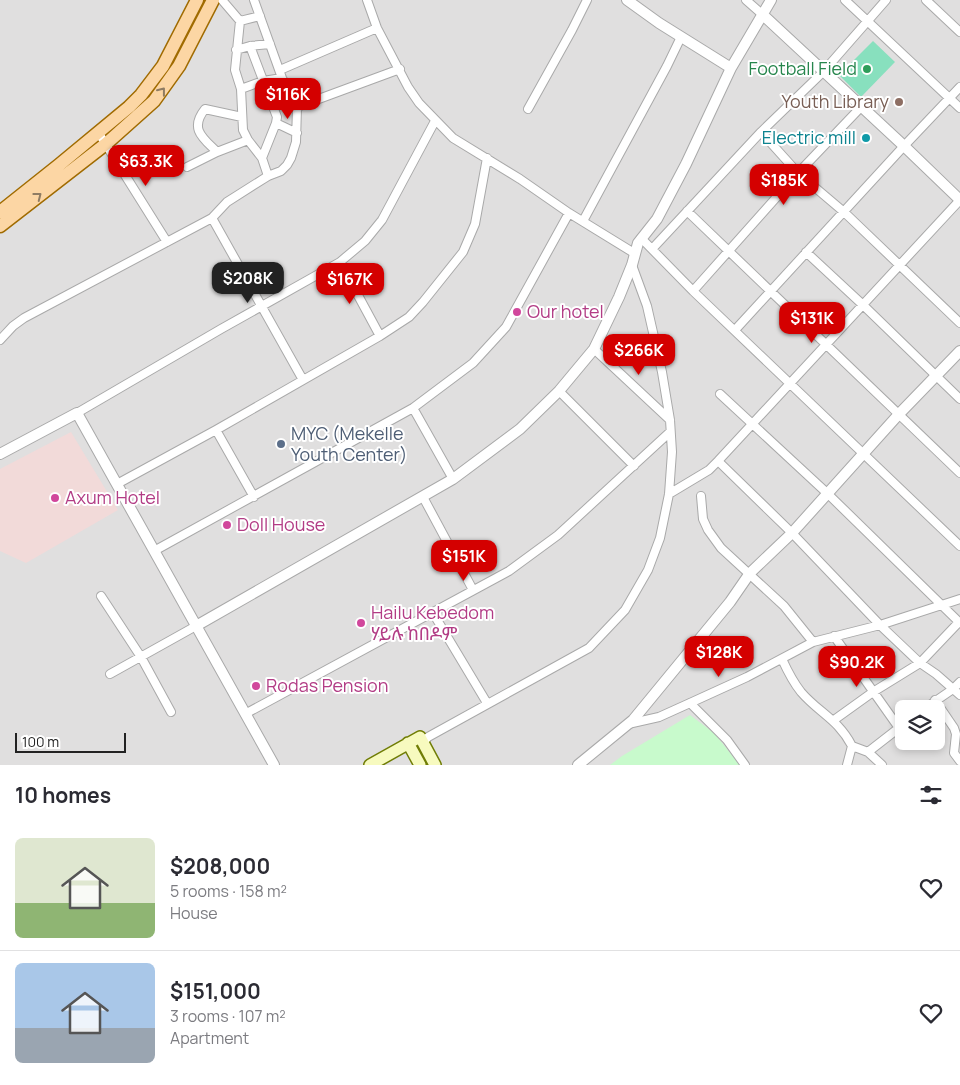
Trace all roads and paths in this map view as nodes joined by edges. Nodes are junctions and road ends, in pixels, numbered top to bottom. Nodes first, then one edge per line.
1 (197, 0) edge
2 (213, 0) edge
3 (222, 0) edge
4 (254, 0) edge
5 (367, 0) edge
6 (587, 0) edge
7 (627, 0) edge
8 (746, 0) edge
9 (771, 0) edge
10 (845, 0) edge
11 (886, 0) edge
12 (926, 0) edge
13 (763, 15) junction
14 (260, 16) junction
15 (240, 21) junction
16 (868, 22) junction
17 (377, 28) junction
18 (960, 32) edge
19 (681, 37) junction
20 (270, 44) junction
21 (250, 46) junction
22 (236, 50) junction
23 (731, 68) junction
24 (400, 69) junction
25 (823, 72) junction
26 (281, 74) junction
27 (263, 81) junction
28 (960, 87) edge
29 (241, 89) junction
30 (950, 98) junction
31 (297, 107) junction
32 (861, 107) junction
33 (960, 108) edge
34 (528, 109) dead end
35 (242, 117) junction
36 (435, 121) junction
37 (276, 123) junction
38 (98, 132) junction
39 (761, 132) junction
40 (297, 133) junction
41 (248, 140) junction
42 (106, 143) junction
43 (904, 146) junction
44 (217, 152) junction
45 (262, 158) junction
46 (487, 158) junction
47 (187, 167) dead end
48 (798, 173) junction
49 (268, 176) junction
50 (960, 200) edge
51 (687, 211) junction
52 (0, 212) edge
53 (844, 212) junction
54 (569, 213) junction
55 (212, 218) junction
56 (582, 221) junction
57 (0, 226) edge
58 (641, 238) junction
59 (167, 242) junction
60 (653, 248) junction
61 (729, 252) junction
62 (806, 252) junction
63 (634, 253) junction
64 (340, 262) junction
65 (632, 265) junction
66 (900, 266) junction
67 (693, 291) junction
68 (771, 291) junction
69 (863, 305) junction
70 (261, 306) junction
71 (960, 324) edge
72 (735, 330) junction
73 (380, 336) junction
74 (0, 340) edge
75 (826, 346) junction
76 (594, 349) junction
77 (960, 351) edge
78 (936, 376) junction
79 (303, 380) junction
80 (790, 384) junction
81 (559, 391) junction
82 (720, 394) dead end
83 (960, 399) edge
84 (413, 408) junction
85 (77, 413) junction
86 (899, 414) junction
87 (670, 420) junction
88 (752, 425) junction
89 (216, 430) junction
90 (670, 432) junction
91 (0, 454) edge
92 (862, 454) junction
93 (718, 461) junction
94 (634, 466) junction
95 (960, 473) edge
96 (453, 479) junction
97 (116, 484) junction
98 (669, 494) junction
99 (828, 494) junction
100 (254, 496) junction
101 (701, 496) dead end
102 (423, 497) junction
103 (792, 533) junction
104 (960, 546) edge
105 (154, 551) junction
106 (750, 574) junction
107 (473, 590) junction
108 (101, 596) dead end
109 (960, 599) edge
110 (944, 605) junction
111 (433, 613) junction
112 (959, 623) edge
113 (880, 625) junction
114 (196, 626) junction
115 (834, 636) junction
116 (813, 642) junction
117 (141, 657) junction
118 (782, 659) junction
119 (920, 663) junction
120 (110, 674) dead end
121 (960, 682) edge
122 (953, 689) junction
123 (873, 692) junction
124 (960, 695) edge
125 (935, 700) edge
126 (487, 703) junction
127 (690, 703) junction
128 (171, 712) dead end
129 (245, 714) junction
130 (945, 715) edge
131 (895, 719) edge
132 (834, 720) junction
133 (628, 724) junction
134 (895, 731) edge
135 (424, 739) junction
136 (410, 746) junction
137 (852, 746) junction
138 (868, 752) junction
139 (960, 761) edge
140 (274, 765) edge
141 (370, 765) edge
142 (383, 765) edge
143 (420, 765) edge
144 (435, 765) edge
145 (578, 765) edge
146 (745, 765) edge
147 (847, 765) edge
148 (882, 765) edge

1 - 38 main road
42 -> 2 main road
3 - 15 street
4 - 14 street
5 - 17 street
6 - 34 street
7 - 19 street
8 - 13 street
9 - 13 street
10 - 16 street
11 - 16 street
12 - 18 street
13 - 23 street
13 - 25 street
14 - 15 street
14 - 20 street
15 - 22 street
16 - 25 street
16 - 30 street
17 - 24 street
17 - 26 street
19 - 23 street
19 - 56 street
20 - 21 street
20 - 26 street
21 - 22 street
21 - 27 street
22 - 29 street
23 - 58 street
24 - 31 street
24 - 36 street
25 - 32 street
25 - 39 street
26 - 27 street
26 - 31 street
27 - 29 street
27 - 37 street
28 - 30 street
29 - 35 street
30 - 33 street
30 - 43 street
31 - 40 street
32 - 43 street
32 - 48 street
35 - 41 street
35 - 44 street
36 - 46 street
36 - 64 street
37 - 40 street
37 - 45 street
38 - 42 street
38 - 52 main road
39 - 48 street
39 - 51 street
40 - 49 street
41 - 44 street
41 - 45 street
57 -> 42 main road
42 - 59 street
43 - 50 street
43 - 53 street
44 - 47 street
45 - 49 street
46 - 54 street
46 - 73 street
48 - 53 street
48 - 61 street
49 - 55 street
50 - 66 street
51 - 60 street
51 - 61 street
53 - 62 street
53 - 66 street
54 - 56 street
54 - 84 street
55 - 59 street
55 - 70 street
56 - 63 street
58 - 60 street
58 - 63 street
59 - 74 street
60 - 67 street
61 - 67 street
61 - 68 street
62 - 68 street
62 - 69 street
63 - 65 street
64 - 70 street
64 - 73 street
65 - 76 street
65 - 87 street
66 - 69 street
66 - 71 street
67 - 72 street
68 - 72 street
68 - 75 street
69 - 75 street
69 - 78 street
70 - 79 street
70 - 85 street
72 - 80 street
73 - 79 street
75 - 80 street
75 - 86 street
76 - 81 street
76 - 87 street
77 - 78 street
78 - 83 street
78 - 86 street
79 - 89 street
80 - 88 street
80 - 92 street
81 - 94 street
81 - 96 street
82 - 88 street
84 - 96 street
84 - 100 street
85 - 91 street
85 - 97 street
86 - 92 street
86 - 95 street
87 - 90 street
88 - 93 street
88 - 99 street
89 - 97 street
89 - 100 street
90 - 94 street
90 - 98 street
92 - 99 street
92 - 104 street
93 - 98 street
93 - 103 street
94 - 107 street
96 - 102 street
97 - 105 street
98 - 126 street
99 - 103 street
99 - 110 street
100 - 105 street
101 - 106 street
102 - 107 street
102 - 114 street
103 - 106 street
103 - 113 street
105 - 114 street
106 - 116 street
106 - 133 street
107 - 111 street
108 - 117 street
109 - 110 street
110 - 112 street
110 - 113 street
111 - 126 street
111 - 129 street
112 - 119 street
113 - 115 street
113 - 119 street
114 - 117 street
114 - 129 street
115 - 116 street
115 - 123 street
116 - 118 street
117 - 120 street
117 - 128 street
118 - 127 street
118 - 132 street
119 - 122 street
119 - 123 street
121 - 122 street
122 - 124 street
122 - 125 street
123 - 131 street
123 - 132 street
126 - 135 street
127 - 133 street
127 - 146 street
129 - 140 street
130 - 139 street
132 - 137 street
133 - 145 street
134 - 138 street
135 - 136 main road
135 - 144 main road
136 - 141 main road
136 - 142 main road
136 - 143 main road
137 - 138 street
137 - 147 street
138 - 148 street

